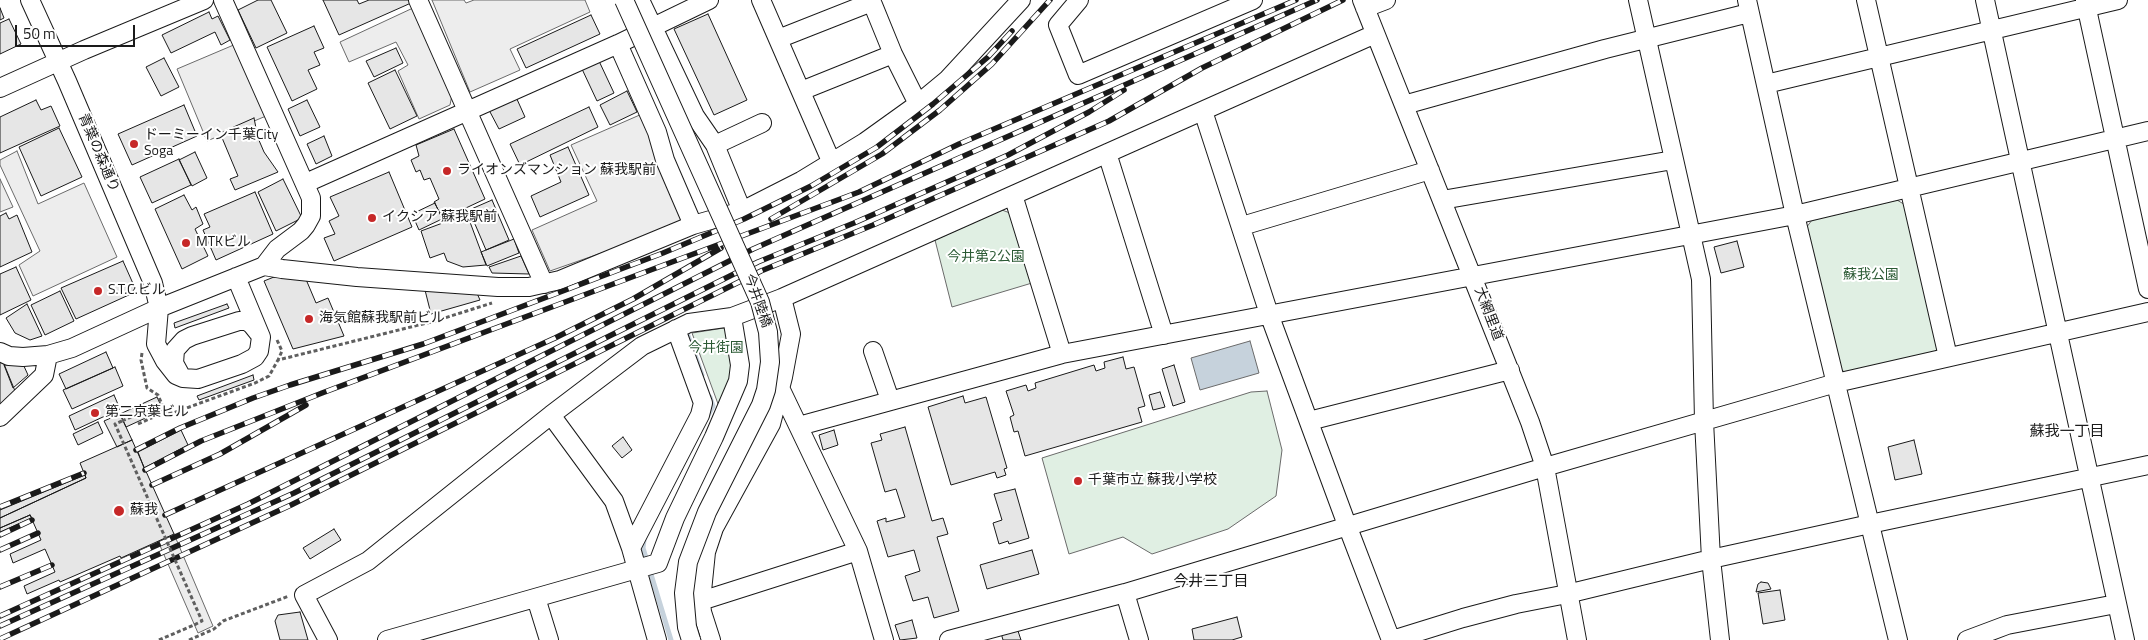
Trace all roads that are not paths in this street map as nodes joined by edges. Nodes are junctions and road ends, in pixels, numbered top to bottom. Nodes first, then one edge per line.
1 (30, 0) edge
2 (204, 0) edge
3 (223, 0) edge
4 (418, 0) edge
5 (624, 0) edge
6 (640, 0) edge
7 (709, 0) edge
8 (761, 0) edge
9 (1021, 0) edge
10 (1080, 0) edge
11 (1252, 0) edge
12 (1386, 0) edge
13 (1638, 0) edge
14 (1866, 0) edge
15 (1985, 0) edge
16 (2118, 0) edge
17 (872, 1) edge
18 (1363, 4) edge
19 (2086, 4) edge
20 (1748, 6) edge
21 (652, 27) junction
22 (1992, 30) junction
23 (1375, 34) junction
24 (778, 39) junction
25 (1647, 39) junction
26 (618, 44) junction
27 (893, 54) junction
28 (1880, 58) junction
29 (58, 62) junction
30 (1766, 84) junction
31 (0, 88) edge
32 (801, 91) junction
33 (918, 104) junction
34 (1404, 105) junction
35 (1203, 111) junction
36 (469, 112) junction
37 (762, 122) dead end
38 (2148, 131) edge
39 (2114, 139) junction
40 (709, 141) junction
41 (1107, 153) junction
42 (1673, 160) junction
43 (2022, 160) junction
44 (831, 161) junction
45 (1430, 170) junction
46 (306, 183) junction
47 (1908, 188) junction
48 (1013, 195) junction
49 (1442, 200) junction
50 (742, 211) junction
51 (1795, 215) junction
52 (693, 225) junction
53 (1242, 226) junction
54 (1692, 235) junction
55 (264, 266) junction
56 (1474, 276) junction
57 (236, 277) junction
58 (544, 284) junction
59 (2148, 289) edge
60 (782, 298) junction
61 (159, 308) junction
62 (2148, 312) edge
63 (1269, 314) junction
64 (732, 317) junction
65 (676, 329) junction
66 (2058, 333) junction
67 (1164, 335) junction
68 (261, 337) junction
69 (873, 351) dead end
70 (0, 352) edge
71 (1062, 354) junction
72 (48, 355) junction
73 (1948, 357) junction
74 (1510, 370) junction
75 (183, 378) junction
76 (1836, 383) junction
77 (781, 390) junction
78 (890, 400) junction
79 (550, 415) junction
80 (0, 417) edge
81 (1704, 421) junction
82 (1309, 422) junction
83 (694, 426) junction
84 (799, 426) junction
85 (714, 437) junction
86 (2148, 465) edge
87 (1545, 467) junction
88 (2090, 479) junction
89 (661, 491) junction
90 (675, 518) junction
91 (1870, 524) junction
92 (1347, 525) junction
93 (631, 548) junction
94 (858, 551) junction
95 (1711, 560) junction
96 (636, 570) junction
97 (1125, 593) junction
98 (1567, 594) junction
99 (536, 598) junction
100 (701, 601) junction
101 (2116, 604) junction
102 (441, 633) edge
103 (328, 640) edge
104 (387, 640) edge
105 (549, 640) edge
106 (657, 640) edge
107 (691, 640) edge
108 (711, 640) edge
109 (884, 640) edge
110 (949, 640) edge
111 (1139, 640) edge
112 (1391, 640) edge
113 (1577, 640) edge
114 (1720, 640) edge
115 (1898, 640) edge
116 (1967, 640) edge
117 (2125, 640) edge

1 - 29 street, 青葉の森通り
2 - 29 street
3 - 46 street
4 - 36 street
5 - 107 street, 今井陸橋, bridge
6 - 21 street
7 - 21 street
8 - 24 street
9 - 33 street
10 - 11 street
12 - 18 street
13 - 25 street
14 - 28 street
15 - 22 street
16 - 19 street
17 - 24 street
17 - 27 street
18 - 23 street, 大網里道
19 - 22 street
19 - 39 street
20 - 25 street
20 - 30 street
21 - 26 street
21 - 40 street
22 - 28 street
22 - 43 street
23 - 34 street, 大網里道
23 - 35 street
24 - 32 street
25 - 34 street
25 - 42 street
26 - 36 street
26 - 52 street
27 - 32 street
27 - 33 street
28 - 30 street
28 - 47 street
29 - 31 street
29 - 61 street, 青葉の森通り
30 - 51 street
32 - 44 street
33 - 44 street
34 - 45 street, 大網里道
35 - 41 street
35 - 53 street
36 - 46 street
36 - 58 street
37 - 40 street
38 - 39 street
39 - 43 street
39 - 59 street
40 - 50 street
41 - 48 street
41 - 67 street
42 - 49 street
42 - 54 street
43 - 47 street
43 - 66 street
44 - 50 street
45 - 49 street, 大網里道
45 - 53 street
46 - 55 street
47 - 51 street
47 - 73 street
48 - 60 street
48 - 71 street
49 - 56 street, 大網里道
50 - 52 street
51 - 54 street
51 - 76 street
52 - 58 street
53 - 63 street
54 - 56 street
54 - 81 street
55 - 57 street
55 - 58 street
56 - 63 street
56 - 74 street, 大網里道
57 - 61 street
57 - 68 street
60 - 64 street
60 - 77 street
61 - 72 street
61 - 75 street, 青葉の森通り
62 - 66 street
63 - 67 street
63 - 82 street
64 - 65 street
64 - 85 street
65 - 79 street
65 - 83 street
66 - 73 street
66 - 88 street
67 - 71 street
68 - 75 street
68 - 75 street
69 - 78 street
70 - 72 street
71 - 78 street
72 - 80 street
73 - 76 street
74 - 82 street
74 - 87 street, 大網里道
76 - 81 street
76 - 91 street
77 - 84 street
77 - 100 street
78 - 84 street
79 - 93 street
79 - 103 street
81 - 87 street
81 - 95 street
82 - 92 street
83 - 85 street
83 - 89 street
84 - 94 street
85 - 90 street
86 - 88 street
87 - 92 street
87 - 98 street, 大網里道
88 - 91 street
88 - 101 street
89 - 90 street
89 - 93 street
90 - 96 street
91 - 95 street
91 - 115 street
92 - 97 street
92 - 112 street
93 - 96 street
94 - 100 street
94 - 109 street
95 - 98 street
95 - 114 street
96 - 99 street
96 - 106 street
97 - 110 street
97 - 111 street
98 - 112 street
98 - 113 street, 大網里道
99 - 102 street
99 - 105 street
100 - 108 street
101 - 116 street
101 - 117 street
102 - 104 street

